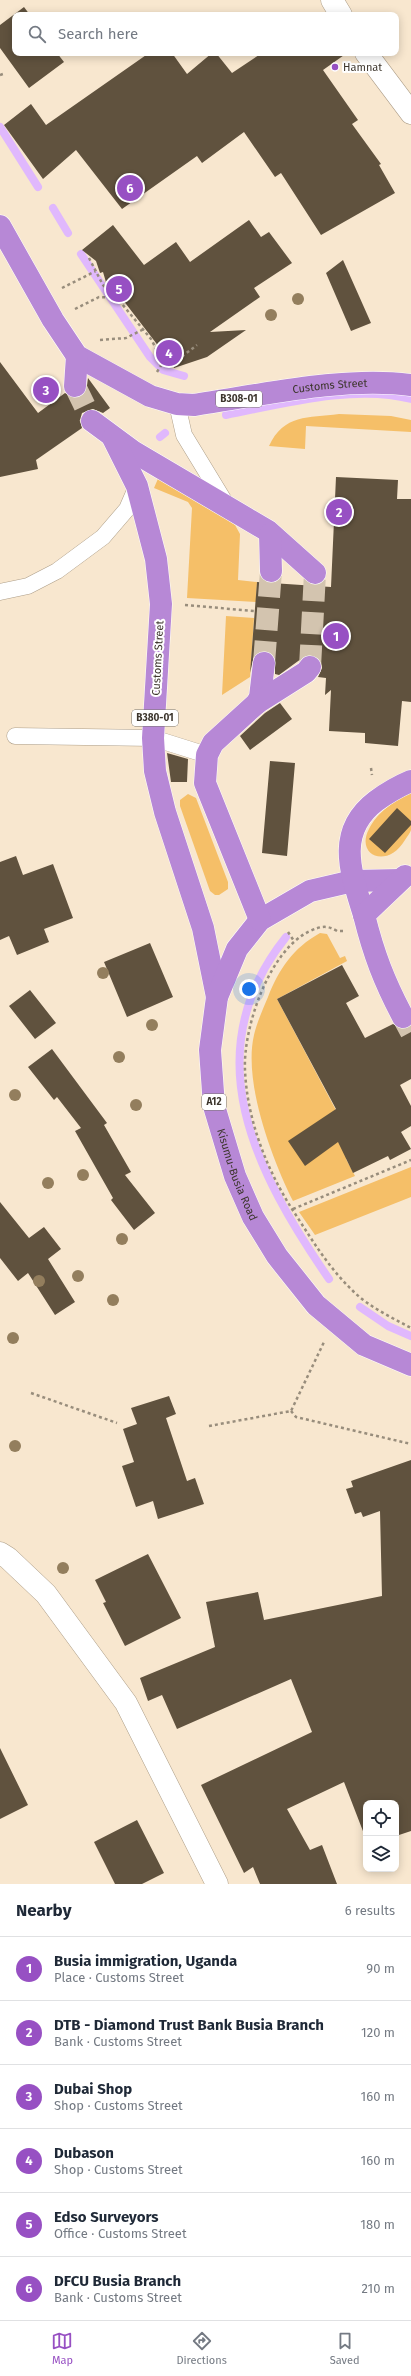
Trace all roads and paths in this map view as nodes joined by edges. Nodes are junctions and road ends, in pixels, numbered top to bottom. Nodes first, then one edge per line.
1 (332, 0) edge
2 (339, 12) edge
3 (368, 56) edge
4 (411, 113) edge
5 (0, 226) edge
6 (89, 258) dead end
7 (96, 271) junction
8 (88, 275) dead end
9 (99, 297) dead end
10 (116, 298) junction
11 (142, 330) junction
12 (126, 338) dead end
13 (197, 345) dead end
14 (77, 356) junction
15 (164, 362) junction
16 (156, 372) dead end
17 (411, 385) edge
18 (76, 386) tunnel mouth
19 (177, 404) junction
20 (92, 421) tunnel mouth
21 (113, 438) junction
22 (137, 486) junction
23 (226, 504) junction
24 (269, 533) junction
25 (271, 571) tunnel mouth
26 (315, 573) dead end
27 (0, 592) edge
28 (161, 604) junction
29 (254, 611) dead end
30 (264, 663) tunnel mouth
31 (310, 666) dead end
32 (257, 703) junction
33 (15, 736) dead end
34 (153, 738) junction
35 (207, 755) junction
36 (411, 781) edge
37 (405, 876) edge
38 (353, 881) junction
39 (260, 920) junction
40 (365, 921) junction
41 (217, 997) junction
42 (403, 1017) tunnel mouth
43 (411, 1160) edge
44 (292, 1209) junction
45 (335, 1321) junction
46 (411, 1328) edge
47 (411, 1366) edge
48 (31, 1393) dead end
49 (291, 1411) junction
50 (117, 1423) dead end
51 (209, 1426) dead end
52 (411, 1444) edge
53 (0, 1553) edge
54 (217, 1884) edge

1 - 2 street
3 - 4 street
5 - 14 highway, Customs Street / B308-01
6 - 7 path
7 - 8 path
7 - 10 path
9 - 10 path
10 - 11 path
11 - 12 path
11 - 15 path
13 - 15 path
14 - 18 highway
14 - 19 highway, Customs Street / B308-01
15 - 16 path
17 - 19 highway, Customs Street / B308-01
19 - 23 lane, Customs Street / B380-01
20 - 21 highway, Customs Street / B380-01
21 - 22 highway, Customs Street / B380-01
21 - 23 highway, Customs Street / B380-01
22 - 27 lane
22 - 28 highway, Customs Street / B380-01
23 - 24 highway, Customs Street / B380-01
24 - 25 highway
24 - 26 highway, Customs Street
28 - 29 path
28 - 34 highway, Customs Street / B380-01
30 - 32 highway
31 - 32 highway
32 - 35 highway
33 - 34 lane
34 - 35 lane
34 - 41 highway, Customs Street / B380-01
35 - 39 highway
36 - 38 highway
37 - 38 highway, Kisumu-Busia Road / A12
37 - 40 highway, A12
38 - 39 highway, Kisumu-Busia Road / A12
38 - 40 highway
39 - 41 highway, Kisumu-Busia Road / A12
40 - 42 highway
40 - 44 path
41 - 45 highway, Kisumu-Busia Road / A12
43 - 44 path
44 - 46 path
45 - 47 highway, Kisumu-Busia Road / A12
45 - 49 path
48 - 50 path
49 - 51 path
49 - 52 path
53 - 54 street

